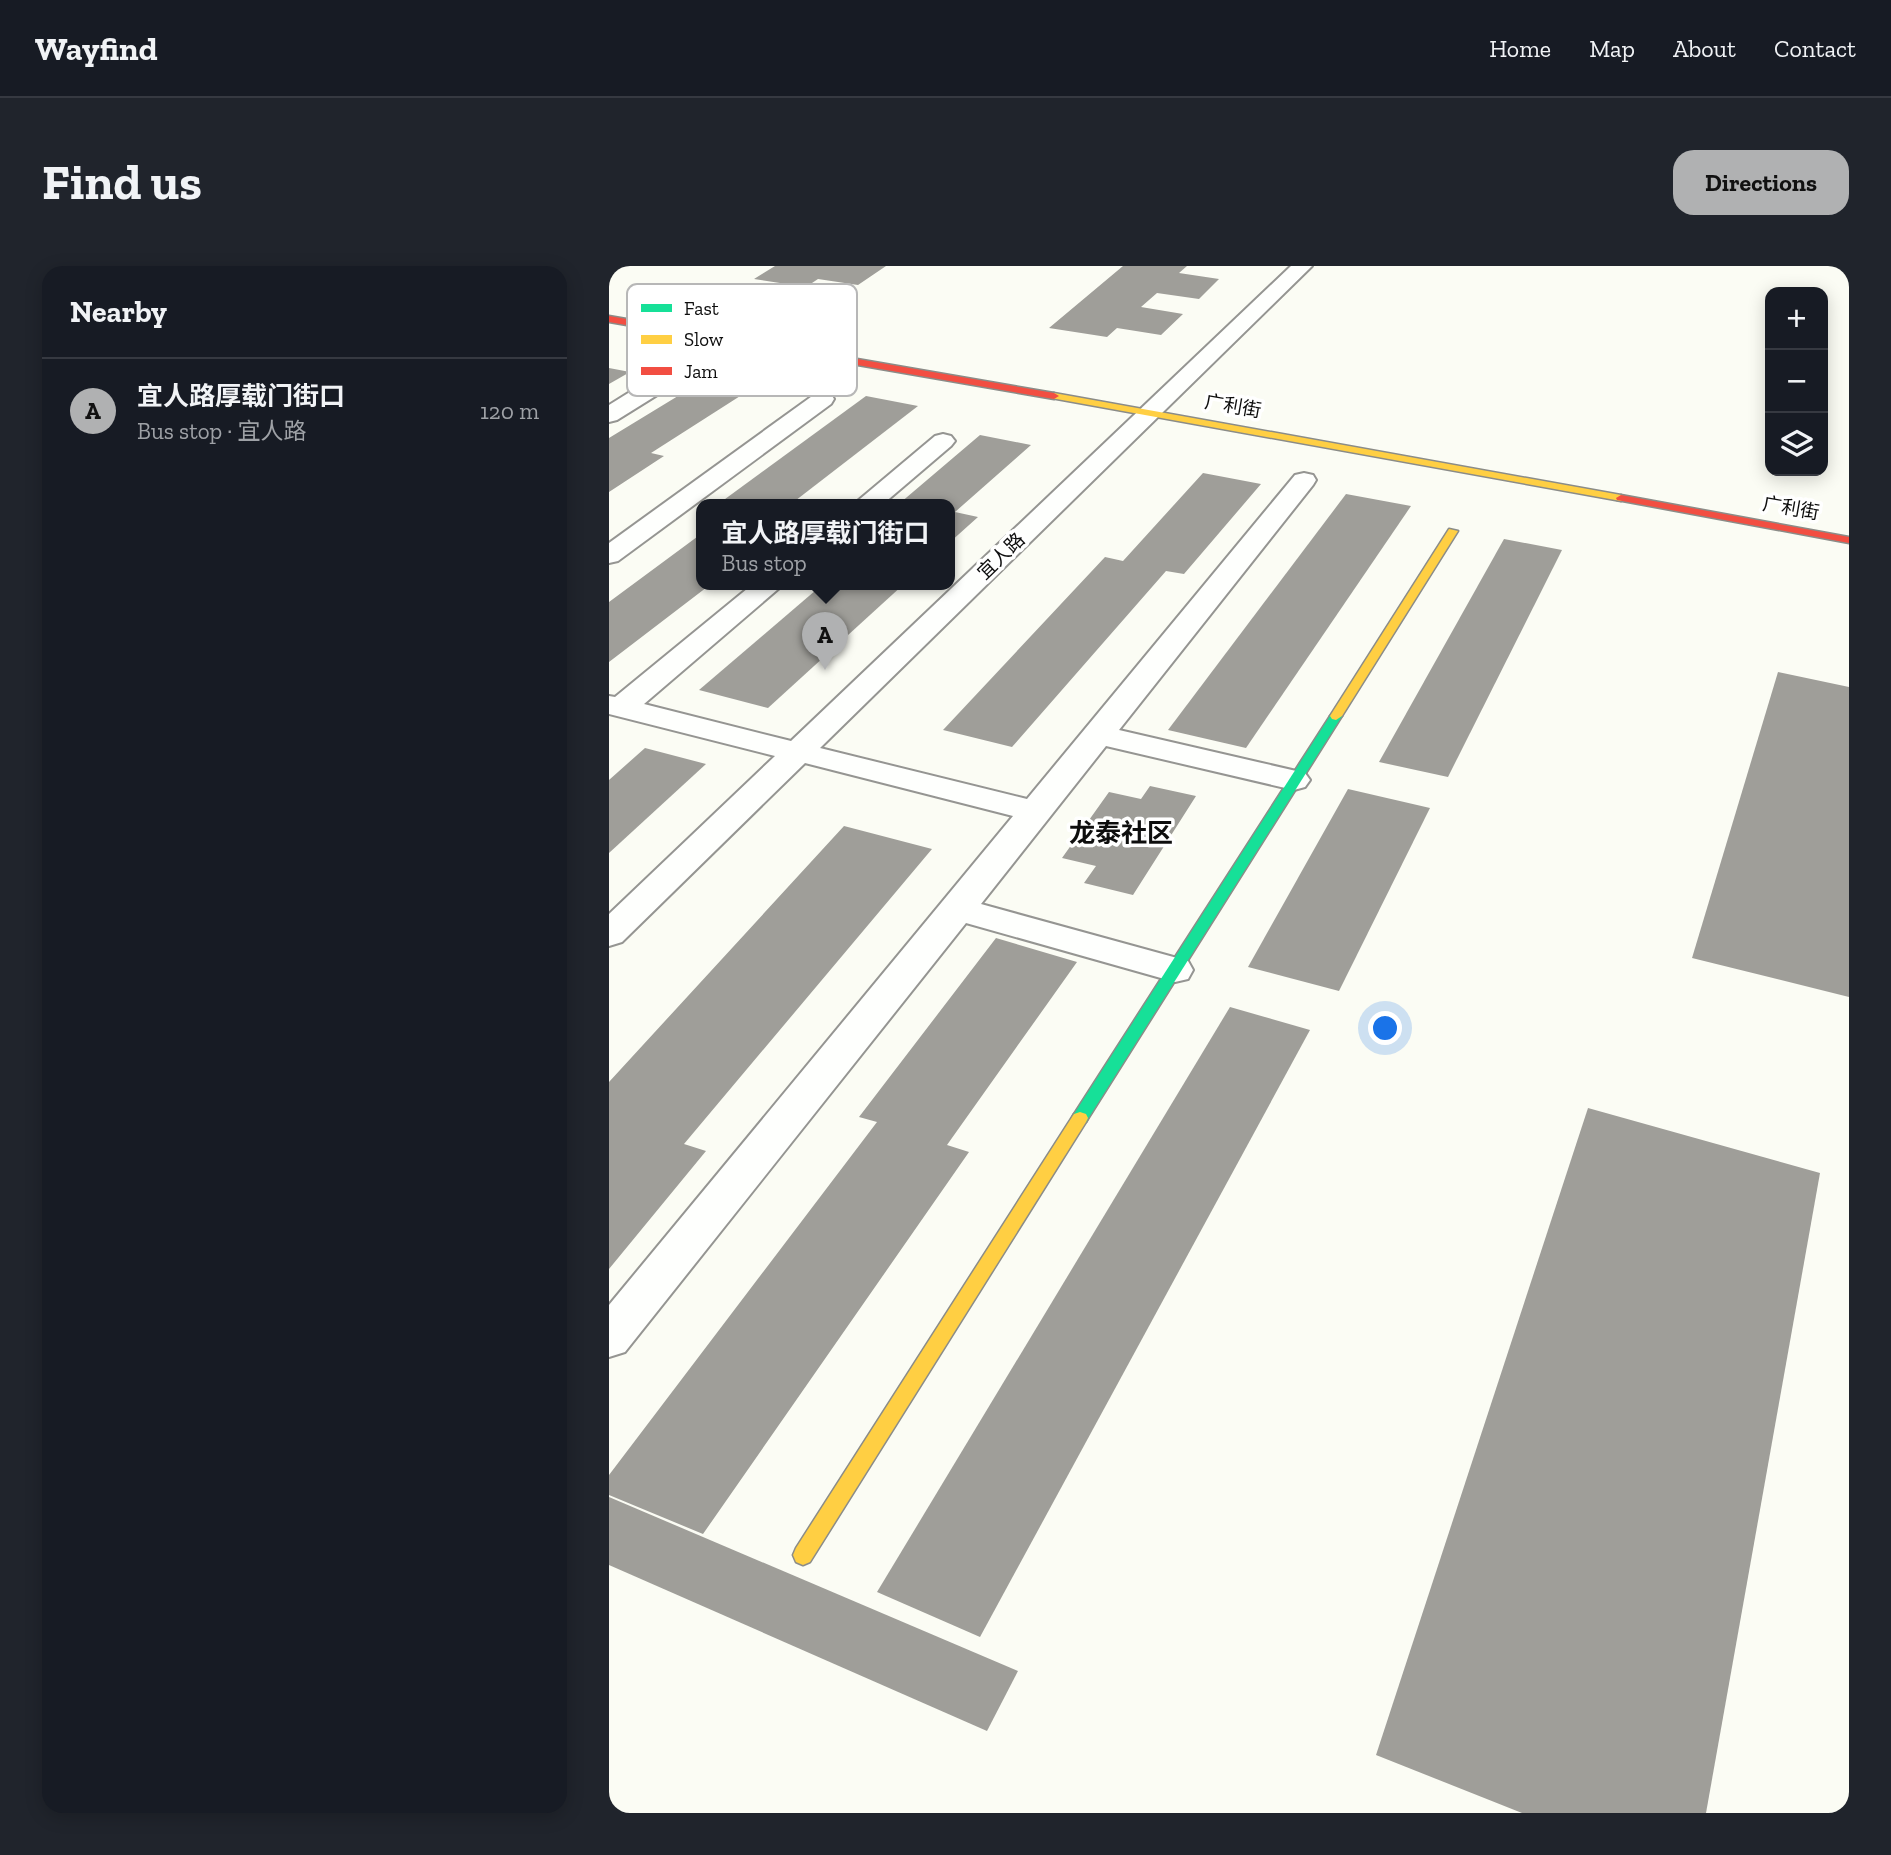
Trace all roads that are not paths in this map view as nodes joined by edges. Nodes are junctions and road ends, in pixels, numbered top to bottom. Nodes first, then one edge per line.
1 (1285, 266) edge
2 (1302, 266) edge
3 (857, 359) edge
4 (640, 396) edge
5 (823, 399) dead end
6 (1148, 406) junction
7 (609, 415) edge
8 (943, 441) dead end
9 (1304, 480) dead end
10 (873, 499) edge
11 (1849, 525) edge
12 (1453, 531) dead end
13 (1849, 540) edge
14 (609, 555) edge
15 (955, 579) edge
16 (762, 590) edge
17 (943, 590) edge
18 (615, 707) edge
19 (1096, 734) junction
20 (788, 750) junction
21 (1294, 780) junction
22 (1033, 811) junction
23 (609, 907) edge
24 (955, 908) junction
25 (609, 934) edge
26 (1175, 970) junction
27 (609, 1338) edge
28 (803, 1555) dead end

1 - 6 street, 宜人路
2 - 6 street, 宜人路
3 - 6 street, 广利街
4 - 7 street
5 - 14 street
6 - 11 street, 广利街
6 - 13 street, 广利街
6 - 15 street, 宜人路
6 - 20 street, 宜人路
8 - 10 street
9 - 19 street
12 - 21 street
16 - 18 street
17 - 20 street, 宜人路
18 - 20 street
19 - 21 street
19 - 22 street
20 - 22 street
20 - 23 street, 宜人路
20 - 25 street, 宜人路
21 - 26 street
22 - 24 street
24 - 26 street
24 - 27 street
26 - 28 street

